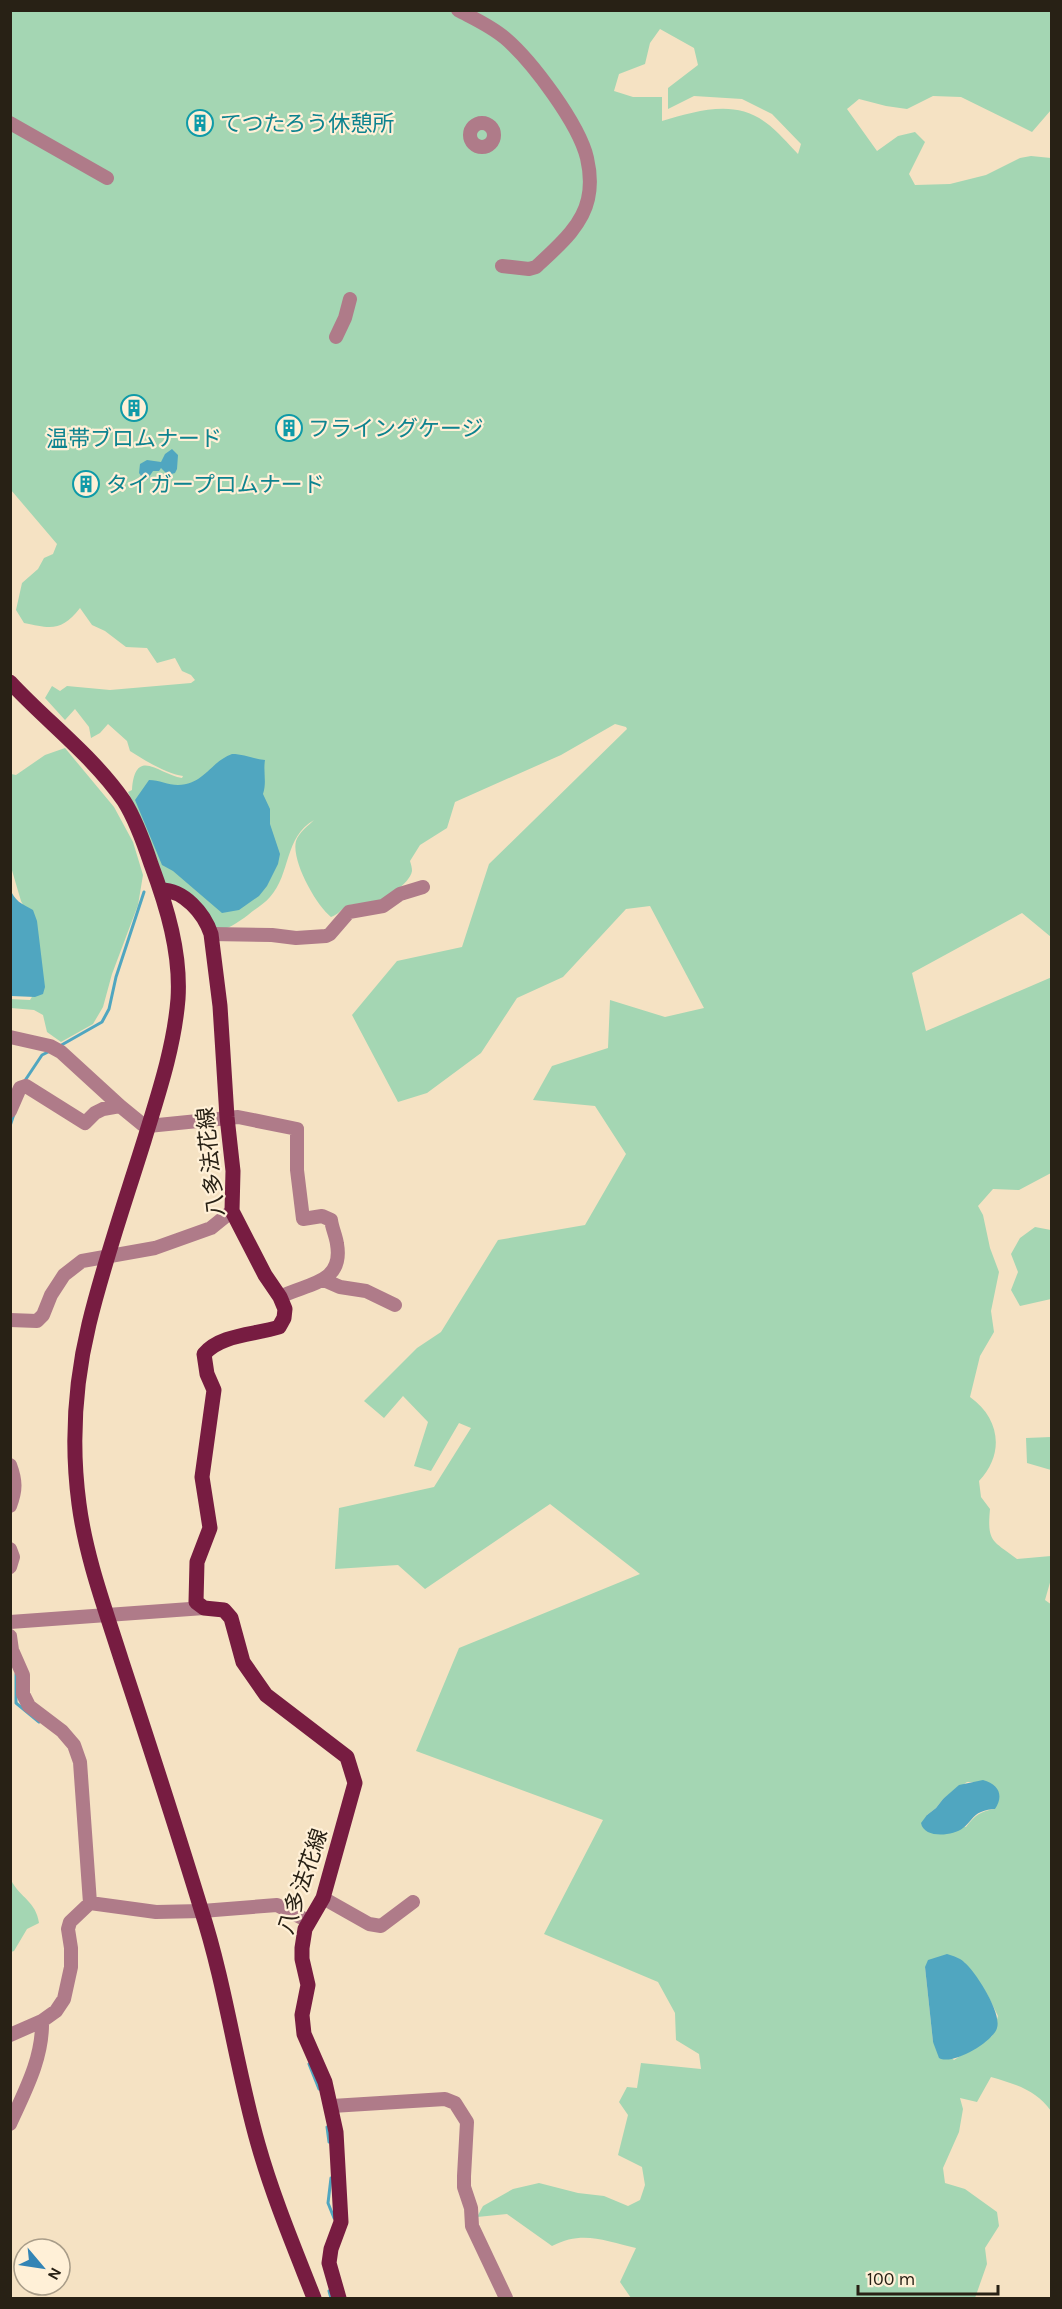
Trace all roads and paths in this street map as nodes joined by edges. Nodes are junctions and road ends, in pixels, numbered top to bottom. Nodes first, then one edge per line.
1 (458, 10) edge
2 (10, 123) edge
3 (107, 178) dead end
4 (502, 266) dead end
5 (350, 299) dead end
6 (336, 337) dead end
7 (10, 682) edge
8 (423, 887) dead end
9 (161, 890) junction
10 (211, 934) junction
11 (10, 1037) edge
12 (12, 1102) edge
13 (120, 1106) junction
14 (227, 1117) junction
15 (148, 1126) junction
16 (232, 1211) junction
17 (108, 1256) junction
18 (324, 1280) junction
19 (280, 1297) junction
20 (395, 1305) dead end
21 (10, 1320) edge
22 (10, 1465) edge
23 (10, 1506) edge
24 (10, 1549) edge
25 (10, 1566) edge
26 (204, 1608) junction
27 (108, 1616) junction
28 (10, 1622) edge
29 (10, 1636) edge
30 (323, 1898) junction
31 (413, 1902) dead end
32 (90, 1903) junction
33 (202, 1911) junction
34 (309, 1921) junction
35 (42, 2021) junction
36 (10, 2035) edge
37 (332, 2106) junction
38 (10, 2124) edge
39 (314, 2298) edge
40 (339, 2298) edge
41 (506, 2298) edge

1 - 4 street
2 - 3 street
5 - 6 street
7 - 9 main road
8 - 10 street
9 - 10 main road, 八多法花線
9 - 15 main road
10 - 14 main road, 八多法花線
11 - 13 street
12 - 13 street
13 - 15 street
14 - 15 street
14 - 16 main road, 八多法花線
14 - 18 street
15 - 17 main road
16 - 17 street
16 - 19 main road, 八多法花線
17 - 21 street
17 - 27 main road
18 - 19 street
18 - 20 street
19 - 26 main road
22 - 23 street
24 - 25 street
26 - 27 street
26 - 30 main road, 八多法花線
27 - 28 street
27 - 33 main road
29 - 32 street
30 - 31 street
30 - 34 main road, 八多法花線
32 - 33 street
32 - 35 street
33 - 34 street
33 - 39 main road
34 - 37 main road, 八多法花線
35 - 36 street
35 - 38 street
37 - 40 main road, 八多法花線
37 - 41 street

